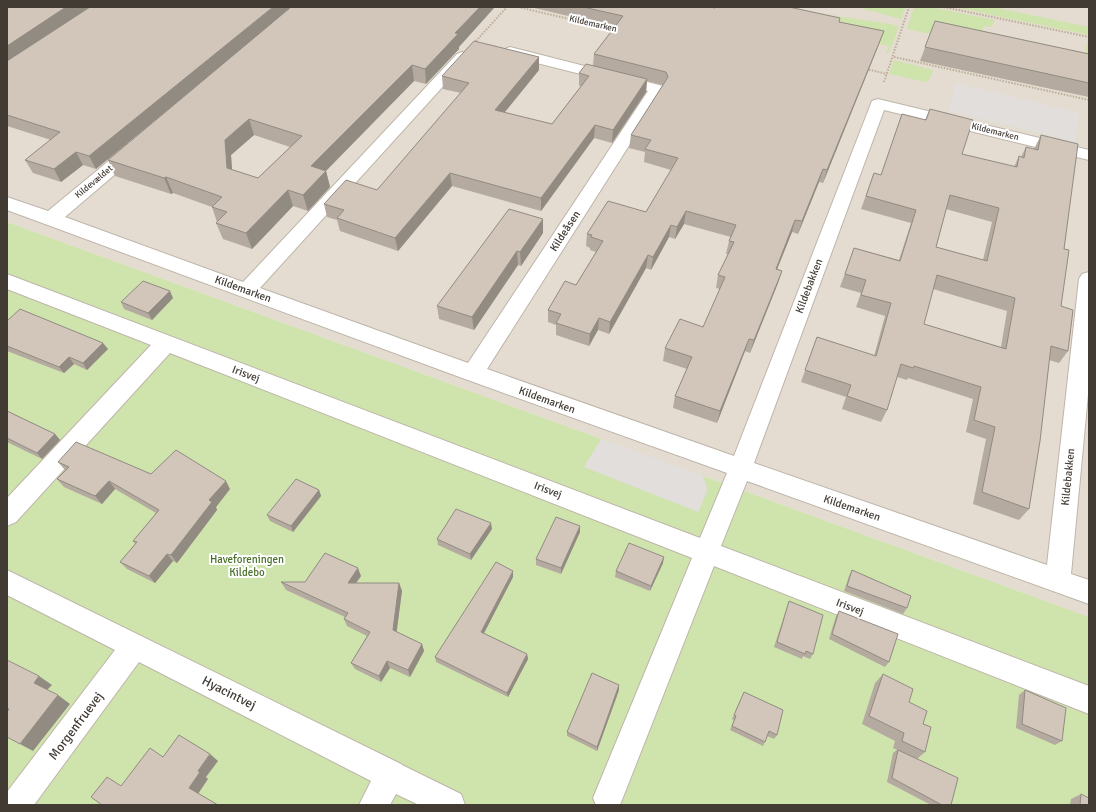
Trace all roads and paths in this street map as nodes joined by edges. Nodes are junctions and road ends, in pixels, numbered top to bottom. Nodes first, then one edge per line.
1 (504, 7) edge
2 (518, 7) edge
3 (910, 7) edge
4 (944, 7) edge
5 (623, 31) edge
6 (1089, 37) edge
7 (475, 43) joint
8 (498, 49) edge
9 (894, 57) junction
10 (863, 69) edge
11 (887, 74) junction
12 (1089, 100) edge
13 (878, 104) junction
14 (144, 140) edge
15 (1089, 154) edge
16 (7, 203) edge
17 (51, 219) junction
18 (1089, 279) edge
19 (7, 281) edge
20 (247, 290) junction
21 (166, 343) junction
22 (473, 373) junction
23 (740, 469) junction
24 (7, 515) edge
25 (707, 551) junction
26 (1058, 581) junction
27 (7, 582) edge
28 (1089, 592) edge
29 (135, 646) junction
30 (1089, 700) edge
31 (391, 774) junction
32 (612, 803) edge
33 (16, 805) edge
34 (374, 805) edge
35 (450, 805) edge

1 - 7 path
2 - 5 path, Kildemarken
3 - 9 path
4 - 6 path
7 - 20 street
8 - 22 street, Kildeåsen
9 - 11 path
9 - 12 path
10 - 11 path
11 - 13 path
13 - 15 street, Kildemarken
13 - 23 street, Kildebakken
14 - 17 street, Kildevældet
16 - 17 street, Kildemarken
17 - 20 street, Kildemarken
18 - 26 street, Kildebakken
19 - 21 street, Irisvej
20 - 22 street, Kildemarken
21 - 24 street
21 - 25 street, Irisvej
22 - 23 street, Kildemarken
23 - 25 street, Kildebakken
23 - 26 street, Kildemarken
25 - 30 street, Irisvej
25 - 32 street, Kildebakken
26 - 28 street, Kildemarken
27 - 29 street, Hyacintvej
29 - 31 street, Hyacintvej
29 - 33 street, Morgenfruevej
31 - 34 street
31 - 35 street, Hyacintvej

